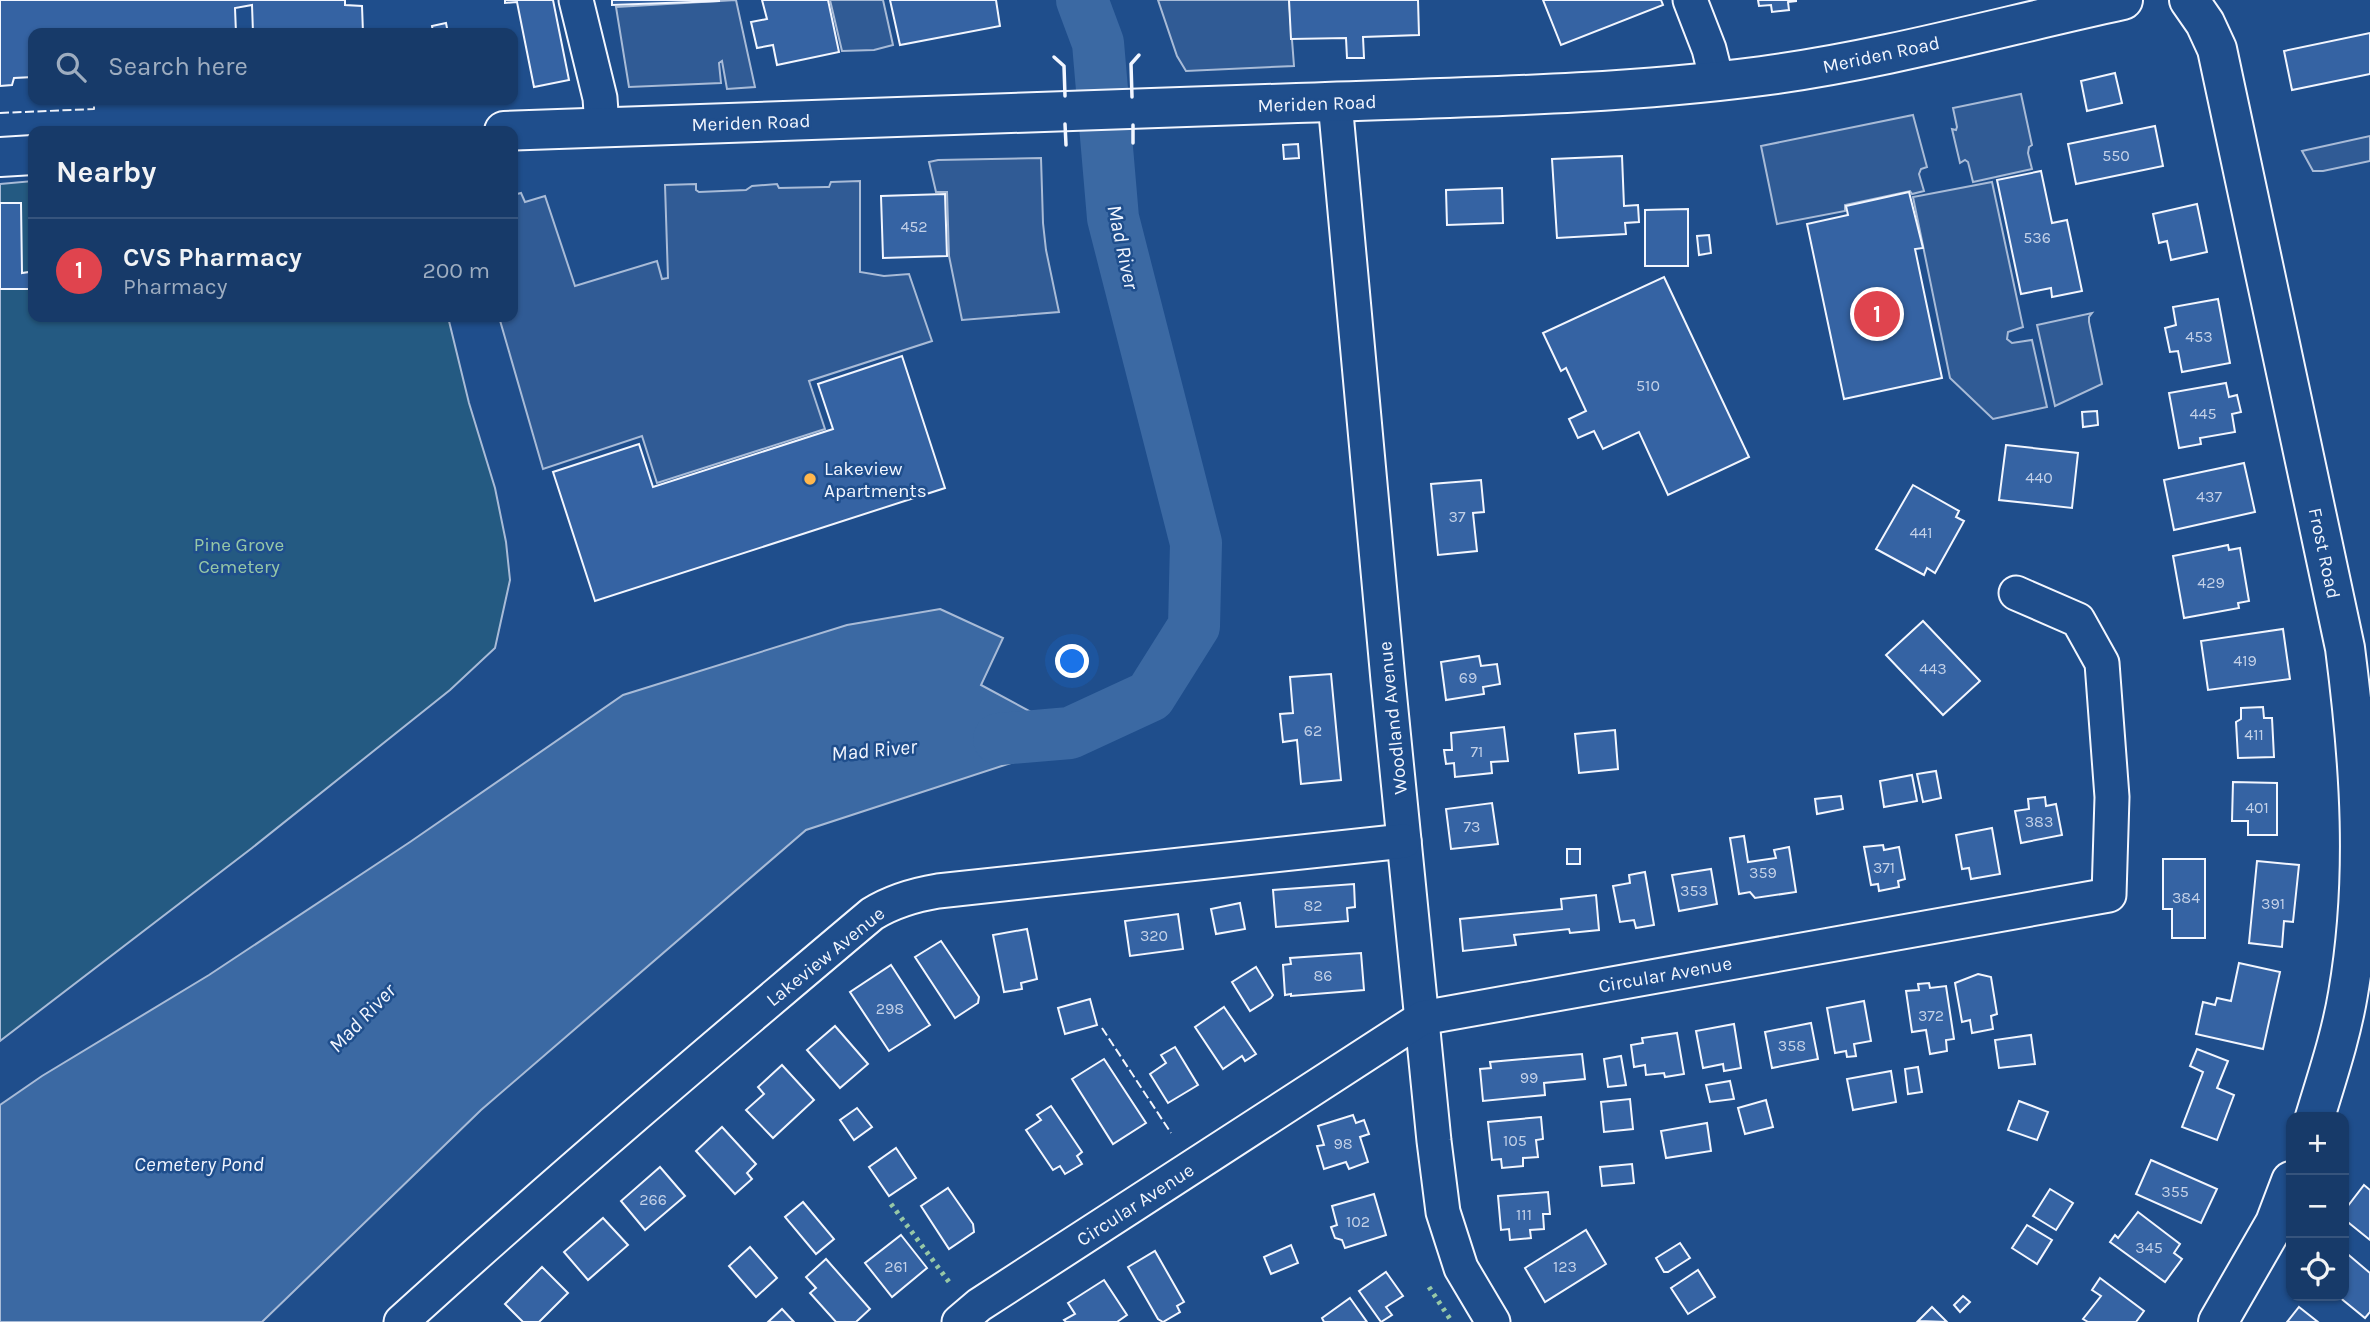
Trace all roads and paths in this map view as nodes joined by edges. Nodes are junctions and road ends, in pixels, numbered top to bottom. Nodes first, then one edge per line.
1 (576, 0) edge
2 (1690, 0) edge
3 (2123, 0) edge
4 (2189, 0) edge
5 (1717, 81) junction
6 (1335, 102) junction
7 (602, 127) junction
8 (518, 130) edge
9 (28, 155) edge
10 (0, 158) edge
11 (2016, 593) dead end
12 (1404, 841) junction
13 (1422, 1018) junction
14 (2316, 1112) edge
15 (2286, 1194) edge
16 (401, 1322) edge
17 (959, 1322) edge
18 (1493, 1322) edge
19 (2218, 1322) edge

1 - 7 street
2 - 5 street
3 - 5 main road, Meriden Road
4 - 14 main road, Frost Road
5 - 6 main road, Meriden Road
6 - 7 main road, Meriden Road
6 - 12 street, Woodland Avenue
7 - 8 main road, Meriden Road
9 - 10 main road
11 - 13 street, Circular Avenue
12 - 13 street, Woodland Avenue
12 - 16 street, Lakeview Avenue
13 - 17 street, Circular Avenue
13 - 18 street, Woodland Avenue
15 - 19 main road

